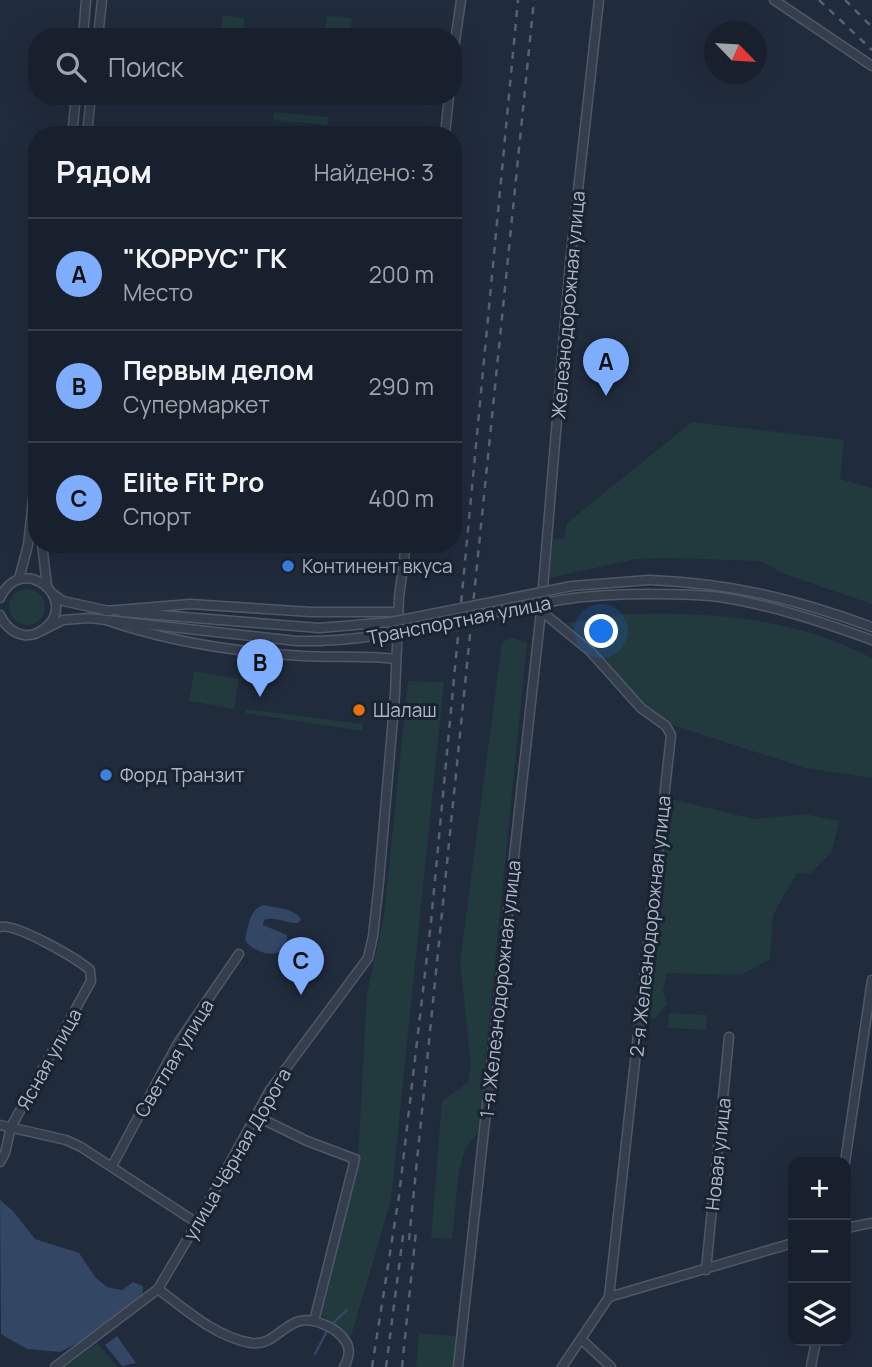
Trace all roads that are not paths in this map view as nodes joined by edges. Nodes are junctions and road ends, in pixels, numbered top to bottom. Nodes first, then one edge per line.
1 (86, 0) edge
2 (102, 0) edge
3 (461, 0) edge
4 (599, 0) edge
5 (774, 0) edge
6 (84, 28) edge
7 (99, 28) edge
8 (457, 28) edge
9 (872, 66) edge
10 (75, 105) edge
11 (90, 105) edge
12 (448, 105) edge
13 (73, 126) edge
14 (88, 126) edge
15 (446, 126) edge
16 (28, 545) edge
17 (43, 553) edge
18 (405, 553) edge
19 (19, 579) junction
20 (47, 586) junction
21 (1, 593) edge
22 (53, 594) junction
23 (541, 611) junction
24 (398, 612) junction
25 (106, 615) junction
26 (0, 616) edge
27 (872, 627) edge
28 (43, 630) junction
29 (872, 640) edge
30 (395, 659) junction
31 (0, 927) edge
32 (239, 954) dead end
33 (872, 980) edge
34 (729, 1037) dead end
35 (256, 1116) junction
36 (0, 1125) edge
37 (11, 1127) junction
38 (846, 1157) edge
39 (0, 1162) edge
40 (112, 1166) junction
41 (198, 1223) junction
42 (872, 1223) edge
43 (851, 1227) edge
44 (788, 1245) edge
45 (706, 1270) junction
46 (158, 1289) junction
47 (609, 1297) junction
48 (314, 1321) junction
49 (581, 1339) junction
50 (815, 1346) edge
51 (55, 1367) edge
52 (344, 1367) edge
53 (458, 1367) edge
54 (562, 1367) edge
55 (611, 1367) edge
56 (811, 1367) edge

1 - 6 street
2 - 7 street
3 - 8 street
4 - 23 street, Железнодорожная улица
5 - 9 street
10 - 13 street
11 - 14 street
12 - 15 street
16 - 19 street
17 - 20 street
18 - 24 street, улица Чёрная Дорога
19 - 20 street
19 - 21 street
20 - 22 street
22 - 25 street, Транспортная улица
22 - 28 street
23 - 47 street, 2-я Железнодорожная улица
23 - 53 street, 1-я Железнодорожная улица
24 - 25 street
24 - 30 street, улица Чёрная Дорога
25 - 27 street, Транспортная улица, bridge
25 - 28 street, Транспортная улица
25 - 29 street, Транспортная улица, bridge
25 - 30 street
26 - 28 street
30 - 35 street, улица Чёрная Дорога
31 - 37 street, Ясная улица
32 - 40 street, Светлая улица
33 - 38 street
34 - 45 street, Новая улица
35 - 41 street, улица Чёрная Дорога
35 - 48 street
36 - 37 street
37 - 39 street, Ясная улица
37 - 40 street
40 - 41 street
41 - 46 street, улица Чёрная Дорога
42 - 43 street
44 - 45 street
45 - 47 street
46 - 48 street
46 - 51 street, улица Чёрная Дорога
47 - 49 street
48 - 52 street
49 - 54 street
49 - 55 street
50 - 56 street

